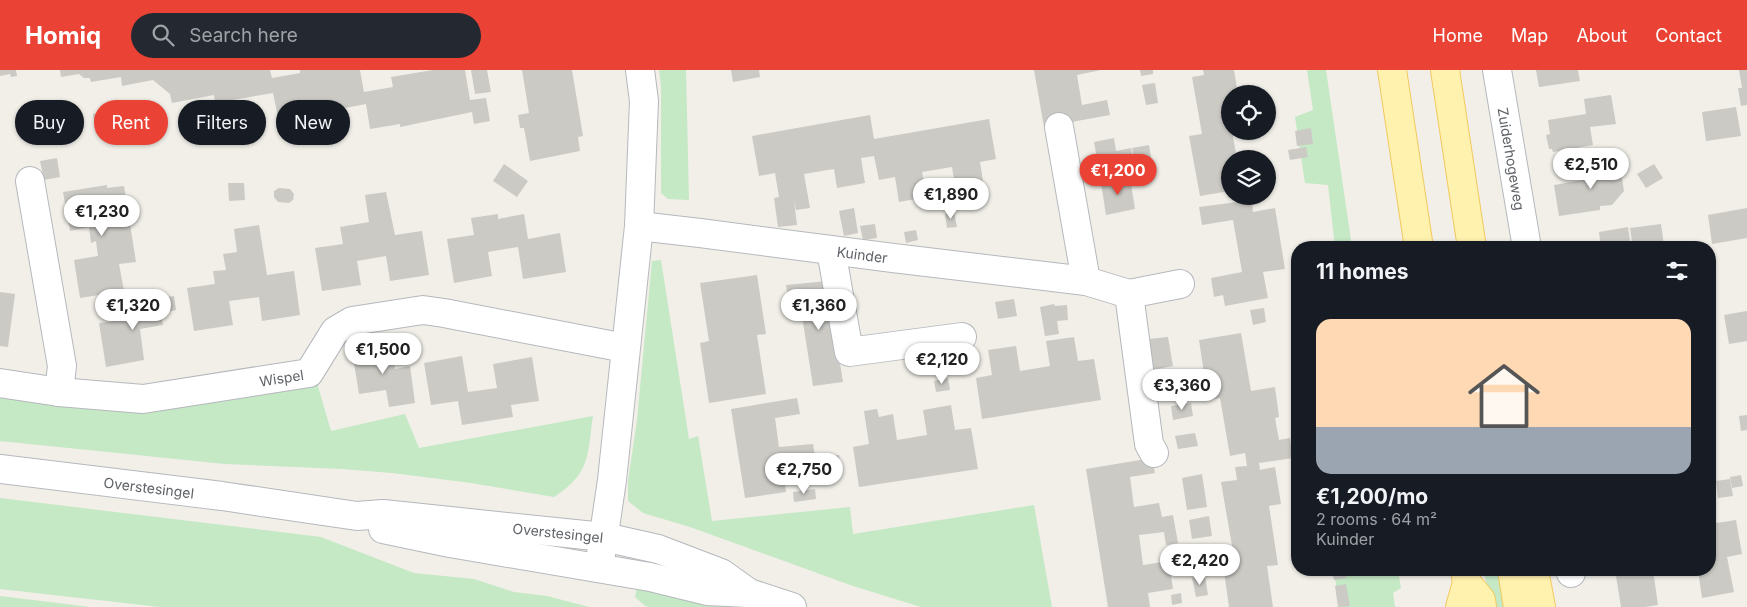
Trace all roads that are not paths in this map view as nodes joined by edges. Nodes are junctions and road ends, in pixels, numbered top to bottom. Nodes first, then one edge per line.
1 (640, 70) edge
2 (1392, 70) edge
3 (1445, 70) edge
4 (1497, 70) edge
5 (1059, 127) dead end
6 (30, 181) dead end
7 (639, 226) junction
8 (1418, 241) edge
9 (1471, 241) edge
10 (1526, 241) edge
11 (831, 250) junction
12 (1086, 280) junction
13 (1180, 284) dead end
14 (1129, 294) junction
15 (962, 337) dead end
16 (625, 348) junction
17 (0, 383) edge
18 (59, 392) junction
19 (1154, 453) dead end
20 (0, 469) edge
21 (357, 516) junction
22 (604, 537) junction
23 (599, 568) junction
24 (1513, 576) edge
25 (1535, 576) edge
26 (1464, 587) edge
27 (749, 593) junction
28 (792, 607) edge
29 (1482, 607) edge
30 (1518, 607) edge
31 (1541, 607) edge

1 - 7 street
2 - 8 main road
3 - 9 main road
4 - 10 street, Zuiderhogeweg
5 - 12 street
6 - 18 street
7 - 11 street, Kuinder
7 - 16 street
11 - 12 street, Kuinder
11 - 15 street
12 - 14 street, Kuinder
13 - 14 street, Kuinder
14 - 19 street
16 - 18 street, Wispel
16 - 22 street
17 - 18 street, Wispel
20 - 21 street, Overstesingel
21 - 22 street, Overstesingel
21 - 23 street, Overstesingel
22 - 23 street
22 - 27 street, Overstesingel
23 - 27 street, Overstesingel
24 - 30 main road
25 - 31 main road
26 - 29 main road
27 - 28 street, Overstesingel

